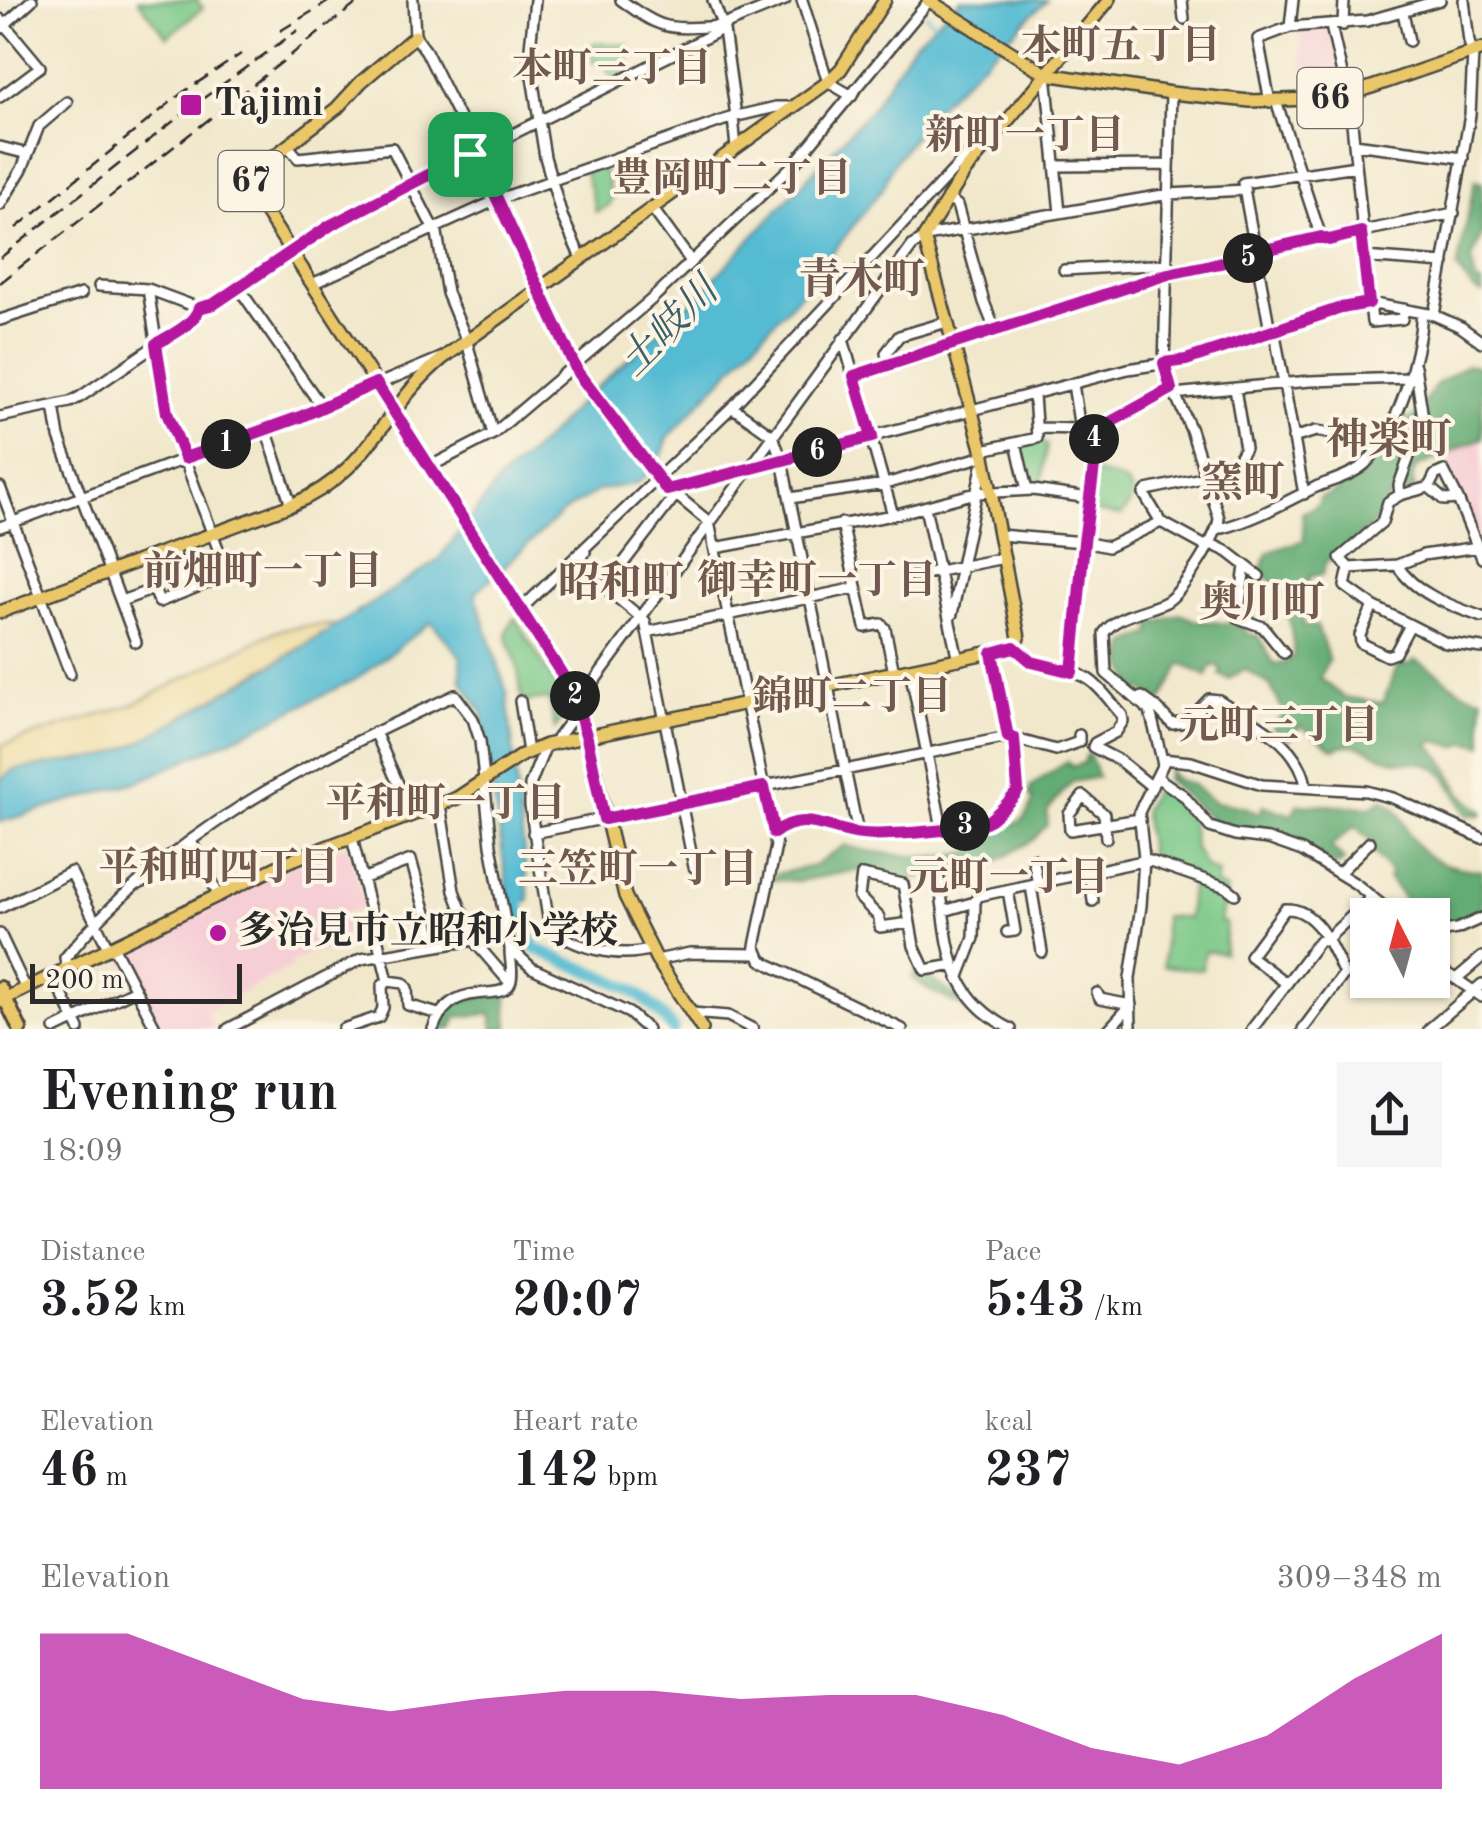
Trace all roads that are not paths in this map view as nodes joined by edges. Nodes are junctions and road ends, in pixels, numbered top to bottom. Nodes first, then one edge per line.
1 (32, 0) edge
2 (413, 0) edge
3 (535, 0) edge
4 (621, 0) edge
5 (644, 0) edge
6 (713, 0) edge
7 (784, 0) edge
8 (802, 0) edge
9 (885, 0) edge
10 (929, 0) edge
11 (1109, 0) edge
12 (1182, 0) edge
13 (1293, 0) edge
14 (1344, 0) edge
15 (1440, 0) edge
16 (1464, 0) edge
17 (1403, 12) junction
18 (641, 16) junction
19 (1184, 19) dead end
20 (2, 25) edge
21 (1337, 25) junction
22 (721, 26) junction
23 (1290, 28) junction
24 (415, 36) junction
25 (1408, 41) dead end
26 (1479, 53) edge
27 (1042, 71) junction
28 (828, 82) junction
29 (1171, 93) junction
30 (852, 96) junction
31 (1349, 96) junction
32 (0, 97) edge
33 (67, 102) dead end
34 (1273, 102) junction
35 (794, 107) junction
36 (734, 116) junction
37 (539, 120) junction
38 (1004, 124) junction
39 (1354, 144) junction
40 (288, 146) junction
41 (0, 147) edge
42 (736, 148) junction
43 (475, 151) junction
44 (28, 154) junction
45 (1464, 158) junction
46 (1168, 165) junction
47 (1057, 166) junction
48 (1356, 166) junction
49 (1302, 174) junction
50 (552, 181) junction
51 (411, 185) junction
52 (1244, 187) junction
53 (1169, 194) junction
54 (947, 198) junction
55 (499, 199) junction
56 (0, 205) edge
57 (652, 208) junction
58 (1060, 213) junction
59 (1454, 213) junction
60 (435, 228) junction
61 (966, 229) junction
62 (1361, 232) junction
63 (1321, 237) junction
64 (924, 238) junction
65 (290, 251) junction
66 (1255, 254) junction
67 (581, 258) junction
68 (1364, 258) junction
69 (690, 260) junction
70 (1444, 263) junction
71 (1168, 269) junction
72 (1064, 270) dead end
73 (312, 284) junction
74 (99, 286) dead end
75 (238, 287) junction
76 (540, 288) junction
77 (148, 289) junction
78 (80, 294) dead end
79 (1369, 303) junction
80 (199, 308) junction
81 (1404, 309) junction
82 (1422, 312) junction
83 (1434, 315) junction
84 (0, 320) edge
85 (946, 322) junction
86 (995, 330) junction
87 (1272, 330) junction
88 (466, 339) junction
89 (844, 339) junction
90 (1482, 342) edge
91 (156, 344) junction
92 (953, 345) junction
93 (443, 358) junction
94 (1414, 359) junction
95 (1164, 363) junction
96 (890, 365) junction
97 (577, 370) junction
98 (854, 376) junction
99 (1408, 378) junction
100 (376, 383) junction
101 (1074, 384) junction
102 (1282, 385) junction
103 (1235, 389) junction
104 (1172, 391) junction
105 (1034, 394) junction
106 (54, 406) junction
107 (732, 407) junction
108 (322, 408) junction
109 (971, 410) junction
110 (395, 412) junction
111 (0, 417) edge
112 (1038, 428) junction
113 (266, 429) junction
114 (1085, 431) junction
115 (492, 434) junction
116 (773, 436) junction
117 (872, 437) junction
118 (1293, 438) junction
119 (1016, 443) junction
120 (1375, 450) junction
121 (185, 458) junction
122 (983, 458) junction
123 (782, 461) junction
124 (432, 470) junction
125 (748, 470) junction
126 (655, 476) junction
127 (1208, 480) junction
128 (885, 484) junction
129 (0, 487) edge
130 (1429, 487) junction
131 (1027, 490) junction
132 (993, 492) junction
133 (671, 493) junction
134 (976, 493) junction
135 (1304, 494) junction
136 (1400, 495) junction
137 (82, 498) junction
138 (790, 498) junction
139 (1089, 498) junction
140 (1458, 499) junction
141 (291, 504) junction
142 (925, 507) junction
143 (893, 515) junction
144 (13, 522) junction
145 (709, 522) junction
146 (1161, 522) junction
147 (842, 523) junction
148 (0, 527) edge
149 (1221, 527) junction
150 (797, 532) junction
151 (213, 533) junction
152 (1000, 535) junction
153 (1084, 542) junction
154 (589, 544) junction
155 (1208, 545) junction
156 (1478, 547) junction
157 (172, 548) junction
158 (715, 548) junction
159 (1228, 552) junction
160 (1004, 558) junction
161 (1482, 558) edge
162 (1398, 565) junction
163 (961, 566) junction
164 (1246, 566) junction
165 (1348, 568) junction
166 (939, 570) junction
167 (110, 571) junction
168 (914, 576) dead end
169 (1259, 576) dead end
170 (606, 587) junction
171 (856, 588) junction
172 (188, 591) junction
173 (41, 597) junction
174 (811, 598) junction
175 (121, 601) junction
176 (519, 606) junction
177 (1373, 606) junction
178 (0, 612) edge
179 (952, 614) dead end
180 (729, 615) junction
181 (642, 616) junction
182 (1482, 617) edge
183 (1410, 625) junction
184 (647, 632) junction
185 (1482, 637) edge
186 (136, 642) dead end
187 (1014, 647) junction
188 (1482, 648) edge
189 (992, 653) junction
190 (1284, 653) dead end
191 (958, 660) junction
192 (910, 670) junction
193 (1072, 672) junction
194 (894, 673) junction
195 (70, 674) dead end
196 (829, 686) junction
197 (1130, 694) junction
198 (520, 700) dead end
199 (747, 704) junction
200 (580, 708) junction
201 (664, 720) junction
202 (374, 732) junction
203 (1079, 735) dead end
204 (587, 738) junction
205 (1011, 738) junction
206 (549, 744) junction
207 (525, 753) junction
208 (927, 754) junction
209 (1162, 758) junction
210 (846, 770) junction
211 (487, 778) junction
212 (1158, 778) junction
213 (1306, 785) junction
214 (764, 787) junction
215 (1152, 787) junction
216 (440, 804) junction
217 (680, 804) junction
218 (412, 815) junction
219 (604, 819) junction
220 (1140, 819) junction
221 (1105, 824) junction
222 (942, 828) junction
223 (534, 833) junction
224 (774, 833) junction
225 (858, 833) junction
226 (352, 838) junction
227 (1106, 838) dead end
228 (1482, 838) edge
229 (191, 841) junction
230 (1370, 842) dead end
231 (199, 856) junction
232 (1033, 858) dead end
233 (1144, 861) junction
234 (694, 867) dead end
235 (1340, 872) junction
236 (1090, 874) junction
237 (362, 879) junction
238 (939, 879) dead end
239 (131, 885) junction
240 (1034, 885) junction
241 (1008, 890) junction
242 (1235, 894) dead end
243 (219, 896) junction
244 (1372, 896) junction
245 (1374, 898) edge
246 (1093, 901) dead end
247 (975, 902) junction
248 (0, 908) edge
249 (944, 911) junction
250 (1482, 918) edge
251 (96, 920) junction
252 (910, 922) junction
253 (1450, 929) edge
254 (1007, 932) dead end
255 (0, 934) edge
256 (1327, 938) junction
257 (474, 940) junction
258 (436, 945) junction
259 (510, 948) junction
260 (112, 949) junction
261 (1042, 952) dead end
262 (380, 954) junction
263 (757, 954) junction
264 (654, 955) junction
265 (1482, 956) edge
266 (954, 965) junction
267 (67, 970) junction
268 (53, 976) junction
269 (1450, 976) edge
270 (958, 978) junction
271 (1456, 979) junction
272 (388, 981) junction
273 (1286, 982) junction
274 (510, 983) junction
275 (26, 989) junction
276 (135, 990) junction
277 (1480, 990) edge
278 (1096, 992) dead end
279 (2, 996) edge
280 (1131, 1005) junction
281 (692, 1013) junction
282 (438, 1014) junction
283 (77, 1024) edge
284 (1255, 1028) edge
285 (20, 1029) edge
286 (55, 1029) edge
287 (156, 1029) edge
288 (228, 1029) edge
289 (343, 1029) edge
290 (433, 1029) edge
291 (647, 1029) edge
292 (702, 1029) edge
293 (753, 1029) edge
294 (902, 1029) edge
295 (1011, 1029) edge
296 (1109, 1029) edge
297 (1131, 1029) edge
298 (1303, 1029) edge
299 (1429, 1029) edge

1 - 20 street
2 - 24 street
3 - 37 street
4 - 18 street
5 - 18 street
6 - 22 street
7 - 22 street
8 - 28 street
9 - 28 main road
10 - 27 main road
10 - 30 street
11 - 27 main road
12 - 19 street
13 - 23 street
14 - 21 street
15 - 17 street
16 - 26 street
17 - 21 street
17 - 25 street
18 - 22 street
20 - 32 street
21 - 23 street
21 - 31 street
22 - 36 street
22 - 37 street
23 - 34 street
24 - 40 main road, 67
24 - 43 street
26 - 31 main road, 66
26 - 45 street
27 - 29 main road, 66
27 - 38 main road
27 - 47 street
28 - 30 street
28 - 35 main road
29 - 34 main road, 66
29 - 46 street
30 - 69 street
31 - 34 main road, 66
31 - 39 street
33 - 44 street
34 - 49 street
35 - 36 street
35 - 42 main road
36 - 42 street
36 - 50 street
37 - 43 street
37 - 50 street
38 - 54 main road
38 - 107 street
39 - 45 street
39 - 48 street
40 - 51 street
40 - 65 main road, 67
41 - 44 street
42 - 57 main road
43 - 51 street
43 - 55 street
44 - 56 street
45 - 59 street
46 - 47 street
46 - 53 street
47 - 58 street
48 - 49 street
48 - 62 street
49 - 52 street
49 - 63 street
50 - 55 street
50 - 67 street
51 - 60 street
51 - 65 street
52 - 53 street
52 - 66 street
53 - 58 street
53 - 71 street
54 - 61 street
54 - 64 main road
55 - 60 street
55 - 76 street
57 - 67 main road
57 - 69 street
58 - 61 street
59 - 62 street
59 - 70 street
60 - 73 street
60 - 88 street
61 - 64 street
61 - 86 street
62 - 63 street
62 - 68 street
63 - 66 street
64 - 85 main road
64 - 89 street
65 - 73 main road, 67
65 - 75 street
66 - 71 street
66 - 87 street
67 - 76 main road
68 - 70 street
68 - 79 street
69 - 97 street
70 - 83 street
71 - 72 street
71 - 86 street
71 - 95 street
73 - 100 main road, 67
74 - 77 street
75 - 80 street
75 - 108 street
76 - 88 main road
76 - 97 street
77 - 80 street
77 - 91 street
78 - 84 street
79 - 81 street
79 - 81 street
79 - 87 street
80 - 91 street
81 - 82 street
82 - 83 street
82 - 94 street
83 - 90 street
85 - 92 main road
85 - 96 street
86 - 92 street
87 - 95 street
87 - 102 street
88 - 93 main road
88 - 115 street
89 - 98 street
89 - 116 street
91 - 106 street
91 - 121 street
92 - 96 street
92 - 109 main road
93 - 100 street
93 - 110 main road
94 - 99 street
94 - 136 street
95 - 101 street
95 - 104 street
96 - 98 street
97 - 115 street
97 - 126 street
98 - 117 street
99 - 102 street
99 - 120 street
100 - 108 street
100 - 110 main road, 67
101 - 105 street
101 - 114 street
102 - 103 street
102 - 118 street
103 - 104 street
103 - 127 street
104 - 114 street
104 - 127 street
105 - 109 street
105 - 112 street
106 - 111 street
106 - 137 street
107 - 116 street
107 - 126 street
108 - 113 street
109 - 117 street
109 - 122 main road
110 - 124 street
110 - 141 main road
112 - 114 street
112 - 119 street
113 - 121 street
113 - 141 street
114 - 139 street
115 - 124 street
116 - 123 street
116 - 125 street
117 - 123 street
117 - 128 street
118 - 120 street
118 - 135 street
119 - 122 street
119 - 131 street
120 - 135 street
121 - 137 street
121 - 151 street
122 - 128 street
122 - 132 main road
122 - 134 street
123 - 125 street
123 - 138 street
124 - 176 street
125 - 133 street
125 - 145 street
126 - 133 street
126 - 154 street
127 - 146 street
127 - 149 street
128 - 138 street
128 - 143 street
129 - 144 street
130 - 136 street
130 - 140 street
130 - 140 street
131 - 132 street
131 - 139 street
132 - 134 street
132 - 152 main road
133 - 145 street
133 - 170 street
134 - 142 street
134 - 163 street
135 - 149 street
136 - 165 street
137 - 144 street
137 - 167 street
138 - 150 street
139 - 153 street
140 - 156 street
141 - 151 main road
142 - 143 street
142 - 166 street
143 - 147 street
144 - 148 street
144 - 173 street
145 - 158 street
145 - 181 street
146 - 153 street
146 - 155 street
147 - 150 street
147 - 171 street
149 - 155 street
149 - 159 street
150 - 158 street
150 - 174 street
151 - 157 main road
151 - 172 street
152 - 153 street
152 - 160 main road
153 - 193 street
154 - 170 street
154 - 176 street
155 - 159 street
155 - 197 street
156 - 161 street
156 - 162 street
157 - 167 main road
157 - 172 street
158 - 180 street
159 - 164 street
160 - 163 street
160 - 187 main road
162 - 165 street
162 - 182 street
163 - 166 street
163 - 179 street
164 - 169 street
164 - 190 street
165 - 177 street
166 - 168 street
166 - 191 street
167 - 173 main road
167 - 175 street
170 - 181 street
171 - 174 street
171 - 194 street
172 - 175 street
173 - 178 main road
173 - 195 street
174 - 180 street
174 - 196 street
175 - 186 street
176 - 200 street
177 - 183 street
177 - 183 street
180 - 184 street
180 - 199 street
181 - 184 street
181 - 200 street
183 - 188 street
184 - 201 street
185 - 188 street
187 - 189 main road
187 - 193 street
189 - 191 main road
189 - 205 street
191 - 192 main road
192 - 194 main road
192 - 208 street
193 - 215 street
194 - 196 main road
196 - 199 main road
196 - 210 street
197 - 209 street
197 - 213 street
198 - 207 street
199 - 201 main road
199 - 214 street
200 - 204 street
200 - 206 street
201 - 204 main road
201 - 217 street
202 - 211 street
202 - 218 street
202 - 229 street
203 - 205 street
204 - 206 main road
204 - 219 main road
205 - 208 street
205 - 222 street
206 - 207 main road
206 - 223 street
207 - 211 main road
208 - 210 street
208 - 222 street
209 - 212 street
209 - 213 street
210 - 214 street
210 - 225 street
211 - 216 main road
211 - 259 street
212 - 215 street
212 - 235 street
213 - 228 street
214 - 217 street
214 - 224 street
215 - 220 street
216 - 218 main road
216 - 257 street
217 - 219 street
217 - 234 street
218 - 226 main road
219 - 223 street
219 - 264 main road
220 - 221 street
220 - 233 street
221 - 221 street
221 - 227 street
222 - 225 street
223 - 264 street
224 - 225 street
224 - 263 street
226 - 237 street
226 - 243 main road
229 - 231 street
229 - 239 street
230 - 235 street
231 - 239 street
231 - 243 street
232 - 240 street
233 - 236 street
233 - 242 street
233 - 280 street
235 - 244 street
236 - 240 street
236 - 246 street
237 - 258 street
237 - 262 street
238 - 249 street
239 - 251 street
240 - 241 street
240 - 261 street
241 - 247 street
241 - 254 street
243 - 260 main road
244 - 245 street
244 - 256 street
247 - 249 street
247 - 270 street
248 - 251 street
249 - 266 street
250 - 253 street
251 - 260 street
251 - 267 street
252 - 252 street
252 - 266 street
255 - 275 street
256 - 273 street
256 - 273 street
256 - 298 street
257 - 258 street
257 - 274 street
258 - 262 street
259 - 274 street
259 - 291 street
260 - 267 main road
260 - 276 street
262 - 272 street
262 - 288 street
263 - 264 street
263 - 294 street
264 - 281 main road
265 - 271 street
266 - 270 street
267 - 268 main road
268 - 275 main road
268 - 283 street
269 - 271 street
270 - 295 street
271 - 277 street
272 - 282 street
272 - 289 street
273 - 284 street
274 - 282 street
275 - 279 main road
276 - 283 street
276 - 287 street
277 - 299 street
278 - 280 street
279 - 285 highway
280 - 296 street
280 - 297 street
281 - 292 main road
281 - 293 street
282 - 290 street
283 - 286 street

